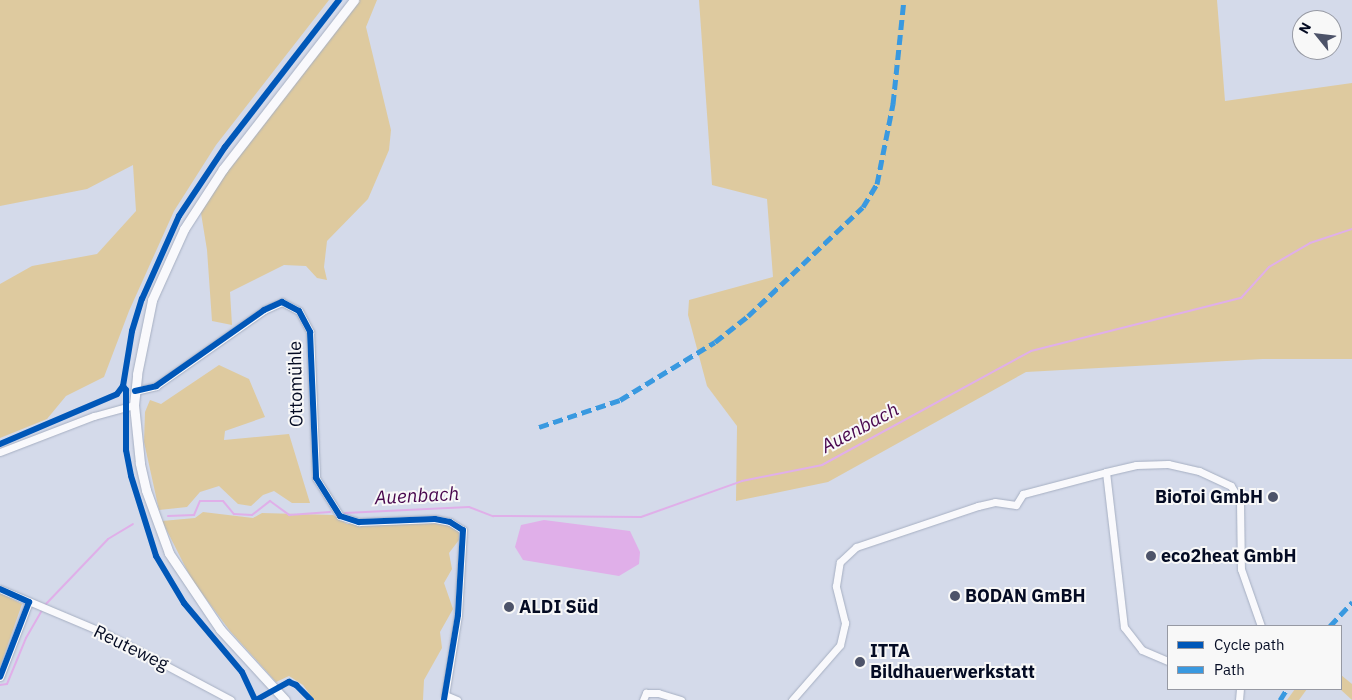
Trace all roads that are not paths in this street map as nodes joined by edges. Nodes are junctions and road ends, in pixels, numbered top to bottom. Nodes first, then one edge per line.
1 (354, 0) edge
2 (135, 391) junction
3 (134, 405) junction
4 (0, 452) edge
5 (1106, 472) junction
6 (0, 590) edge
7 (29, 602) junction
8 (1261, 625) edge
9 (1167, 661) edge
10 (0, 677) edge
11 (231, 700) edge
12 (285, 700) edge
13 (457, 700) edge
14 (642, 700) edge
15 (681, 700) edge
16 (792, 700) edge

1 - 2 main road
2 - 3 main road
2 - 13 street, Ottomühle
3 - 4 street
3 - 12 main road
5 - 8 street
5 - 9 street
5 - 16 street
6 - 7 street, Reuteweg
7 - 10 street
7 - 11 street, Reuteweg
14 - 15 street

